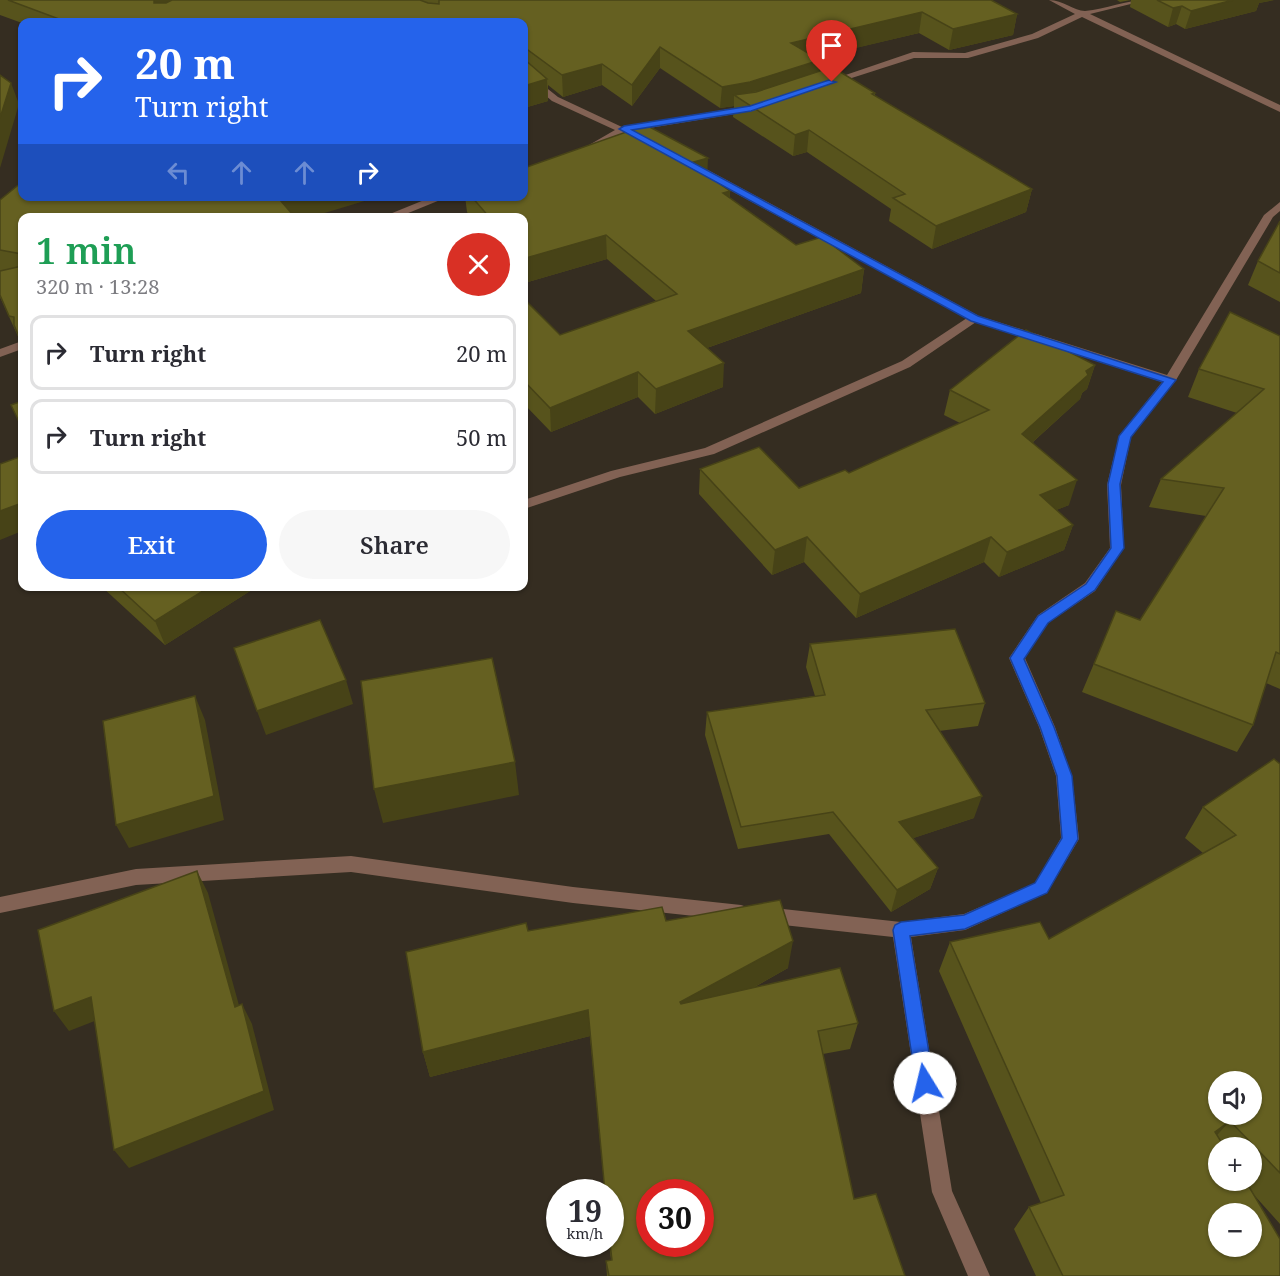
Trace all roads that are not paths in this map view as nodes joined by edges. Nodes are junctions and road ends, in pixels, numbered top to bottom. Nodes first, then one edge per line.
1 (1053, 0) edge
2 (1143, 0) edge
3 (1081, 14) junction
4 (528, 77) edge
5 (816, 87) edge
6 (762, 105) edge
7 (1280, 109) edge
8 (624, 129) junction
9 (655, 146) edge
10 (579, 150) edge
11 (675, 157) edge
12 (431, 201) edge
13 (1280, 205) edge
14 (399, 213) edge
15 (975, 318) junction
16 (18, 346) edge
17 (0, 353) edge
18 (1170, 380) junction
19 (528, 504) edge
20 (0, 905) edge
21 (901, 930) junction
22 (979, 1276) edge

1 - 3 street
2 - 3 street
3 - 5 street
3 - 7 street
4 - 8 street
6 - 8 street
8 - 9 street
8 - 10 street
11 - 15 street
12 - 14 street
13 - 18 street
15 - 18 street
15 - 19 street
16 - 17 street
18 - 21 street
20 - 21 street
21 - 22 street

